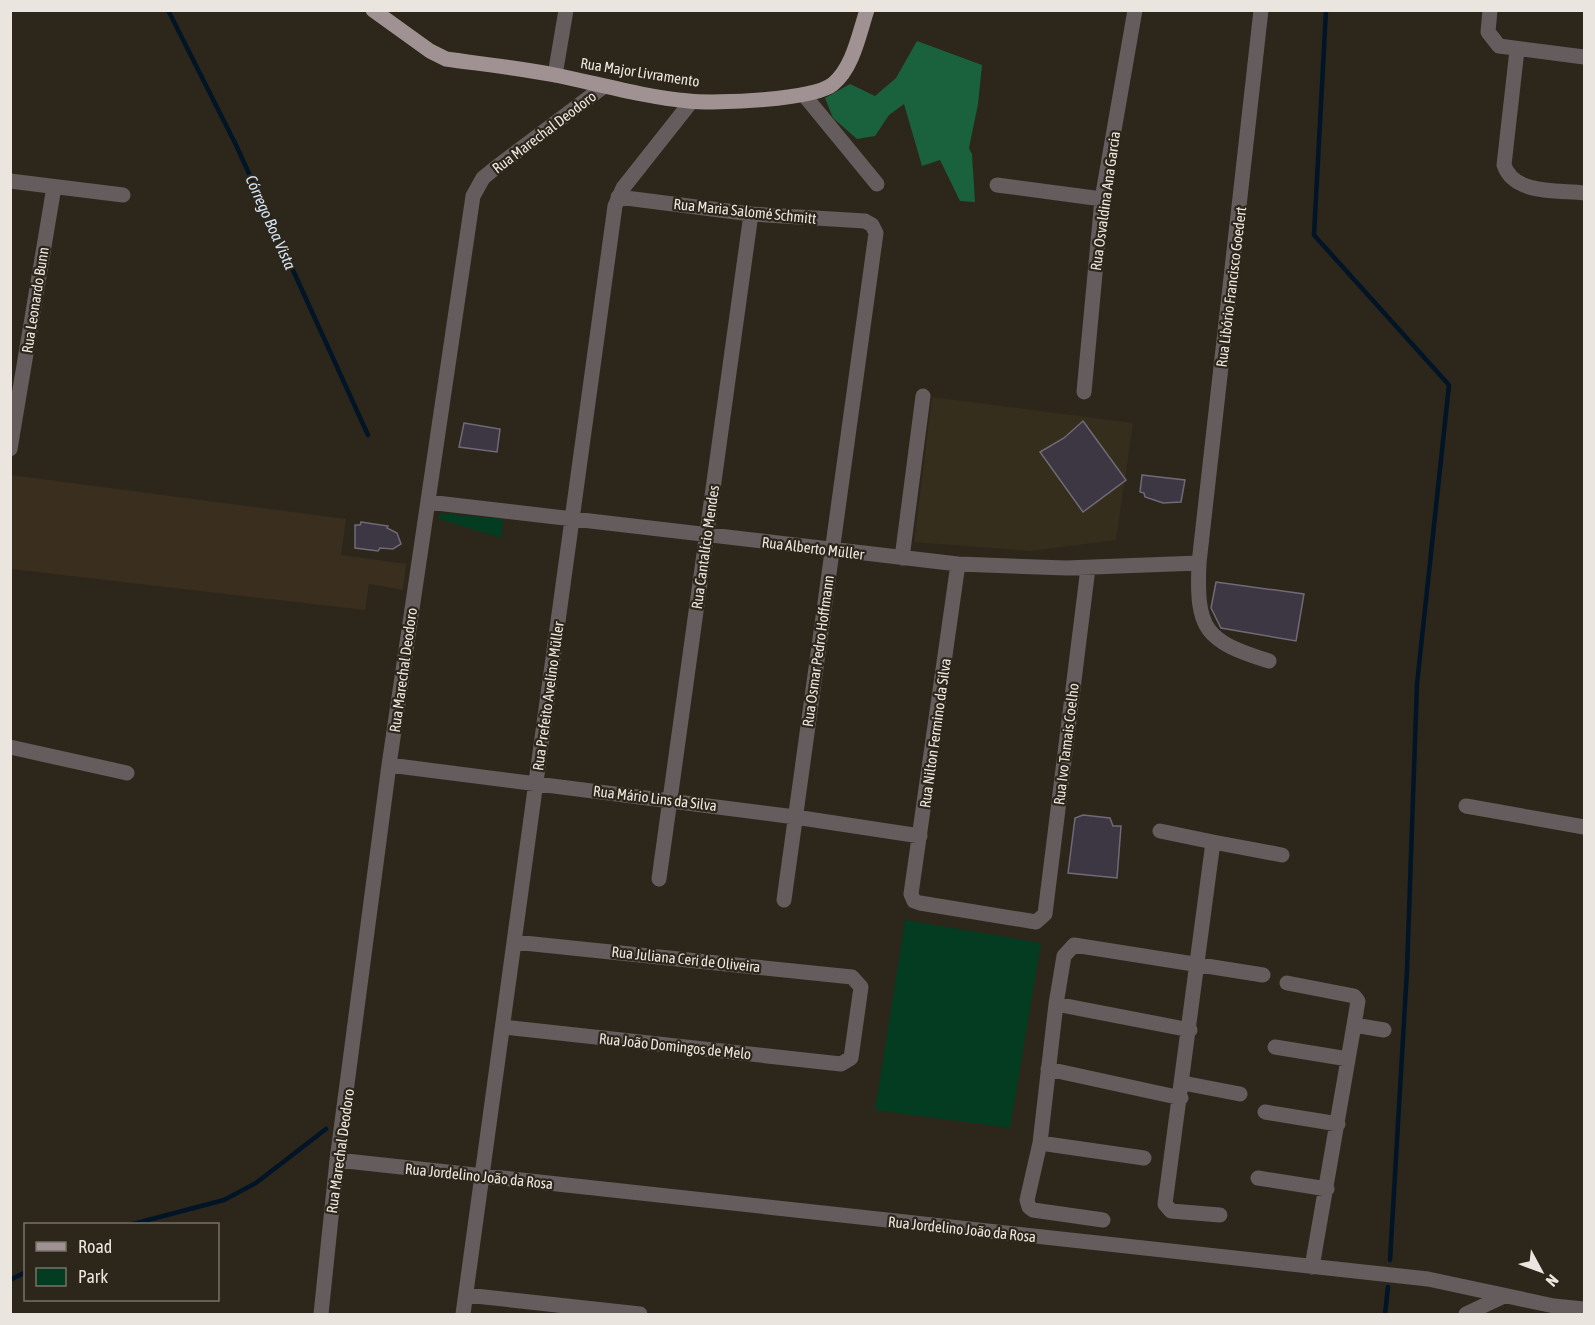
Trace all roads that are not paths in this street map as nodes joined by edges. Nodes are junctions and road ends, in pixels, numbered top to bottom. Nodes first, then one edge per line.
1 (373, 10) edge
2 (566, 10) edge
3 (867, 10) edge
4 (1135, 10) edge
5 (1261, 10) edge
6 (1490, 10) edge
7 (1517, 50) junction
8 (1584, 57) edge
9 (555, 75) junction
10 (603, 87) junction
11 (804, 95) junction
12 (691, 102) junction
13 (10, 182) edge
14 (877, 184) dead end
15 (997, 185) dead end
16 (54, 188) junction
17 (1584, 193) edge
18 (123, 195) dead end
19 (618, 197) junction
20 (1102, 199) junction
21 (751, 214) junction
22 (872, 225) joint
23 (1084, 392) dead end
24 (923, 396) dead end
25 (10, 449) edge
26 (428, 502) junction
27 (572, 519) junction
28 (706, 535) junction
29 (832, 550) junction
30 (902, 558) junction
31 (1199, 563) junction
32 (958, 564) junction
33 (1088, 568) junction
34 (1269, 662) dead end
35 (10, 747) edge
36 (389, 765) junction
37 (127, 773) dead end
38 (536, 783) junction
39 (670, 800) junction
40 (1466, 806) dead end
41 (795, 817) junction
42 (1584, 826) edge
43 (1160, 831) dead end
44 (920, 836) junction
45 (1213, 842) junction
46 (1281, 855) dead end
47 (659, 879) dead end
48 (784, 900) dead end
49 (914, 901) joint
50 (514, 942) junction
51 (1198, 964) junction
52 (1263, 975) dead end
53 (1287, 982) dead end
54 (1056, 1004) junction
55 (1354, 1025) junction
56 (502, 1027) junction
57 (1190, 1030) junction
58 (1384, 1030) dead end
59 (1275, 1047) dead end
60 (1348, 1059) junction
61 (847, 1061) joint
62 (1048, 1069) junction
63 (1182, 1090) junction
64 (1240, 1094) dead end
65 (1265, 1112) dead end
66 (1338, 1124) junction
67 (1040, 1143) junction
68 (1144, 1158) dead end
69 (337, 1160) junction
70 (480, 1176) junction
71 (1258, 1178) dead end
72 (1327, 1188) junction
73 (1220, 1215) dead end
74 (1103, 1220) dead end
75 (1217, 1241) dead end
76 (1213, 1256) junction
77 (1312, 1267) junction
78 (466, 1295) junction
79 (1504, 1296) junction
80 (1584, 1308) edge
81 (321, 1314) edge
82 (463, 1314) edge
83 (640, 1314) edge
84 (1466, 1314) edge

1 - 9 main road, Rua Major Livramento
2 - 9 street
3 - 11 main road, Rua Major Livramento
4 - 20 street, Rua Osvaldina Ana Garcia
5 - 31 street, Rua Libório Francisco Goedert
6 - 7 street
7 - 8 street
7 - 17 street
9 - 10 main road, Rua Major Livramento
10 - 12 main road, Rua Major Livramento
10 - 26 street, Rua Marechal Deodoro
11 - 12 main road, Rua Major Livramento
11 - 14 street
12 - 19 street, Rua Prefeito Avelino Müller
13 - 16 street
15 - 20 street
16 - 18 street
16 - 25 street, Rua Leonardo Bunn
19 - 21 street, Rua Maria Salomé Schmitt
19 - 27 street, Rua Prefeito Avelino Müller
20 - 23 street, Rua Osvaldina Ana Garcia
21 - 22 street, Rua Maria Salomé Schmitt
21 - 28 street, Rua Cantalício Mendes
22 - 29 street, Rua Osmar Pedro Hoffmann
24 - 30 street
26 - 27 street, Rua Alberto Müller
26 - 36 street, Rua Marechal Deodoro
27 - 28 street, Rua Alberto Müller
27 - 38 street, Rua Prefeito Avelino Müller
28 - 29 street, Rua Alberto Müller
28 - 39 street, Rua Cantalício Mendes
29 - 30 street, Rua Alberto Müller
29 - 41 street, Rua Osmar Pedro Hoffmann
30 - 32 street, Rua Alberto Müller
31 - 33 street, Rua Alberto Müller
31 - 34 street, Rua Libório Francisco Goedert
32 - 33 street, Rua Alberto Müller
32 - 44 street, Rua Nilton Fermino da Silva
33 - 49 street, Rua Ivo Tamais Coelho
35 - 37 street
36 - 38 street, Rua Mário Lins da Silva
36 - 69 street, Rua Marechal Deodoro
38 - 39 street, Rua Mário Lins da Silva
38 - 50 street, Rua Prefeito Avelino Müller
39 - 41 street, Rua Mário Lins da Silva
39 - 47 street, Rua Cantalício Mendes
40 - 42 street
41 - 44 street, Rua Mário Lins da Silva
41 - 48 street, Rua Osmar Pedro Hoffmann
43 - 45 street
44 - 49 street, Rua Nilton Fermino da Silva
45 - 46 street
45 - 51 street
50 - 56 street, Rua Prefeito Avelino Müller
50 - 61 street, Rua Juliana Ceri de Oliveira
51 - 52 street
51 - 54 street
51 - 57 street
53 - 55 street
54 - 57 street
54 - 62 street
55 - 58 street
55 - 60 street
56 - 61 street, Rua João Domingos de Melo
56 - 70 street, Rua Prefeito Avelino Müller
57 - 63 street
59 - 60 street
60 - 66 street
62 - 63 street
62 - 67 street
63 - 64 street
63 - 73 street
65 - 66 street
66 - 72 street
67 - 68 street
67 - 74 street
69 - 70 street, Rua Jordelino João da Rosa
69 - 81 street, Rua Marechal Deodoro
70 - 76 street, Rua Jordelino João da Rosa
70 - 78 street, Rua Prefeito Avelino Müller
71 - 72 street
72 - 77 street
75 - 76 street
76 - 77 street, Rua Jordelino João da Rosa
77 - 79 street, Rua Jordelino João da Rosa
78 - 82 street, Rua Prefeito Avelino Müller
78 - 83 street
79 - 80 street, Rua Jordelino João da Rosa
79 - 84 street

